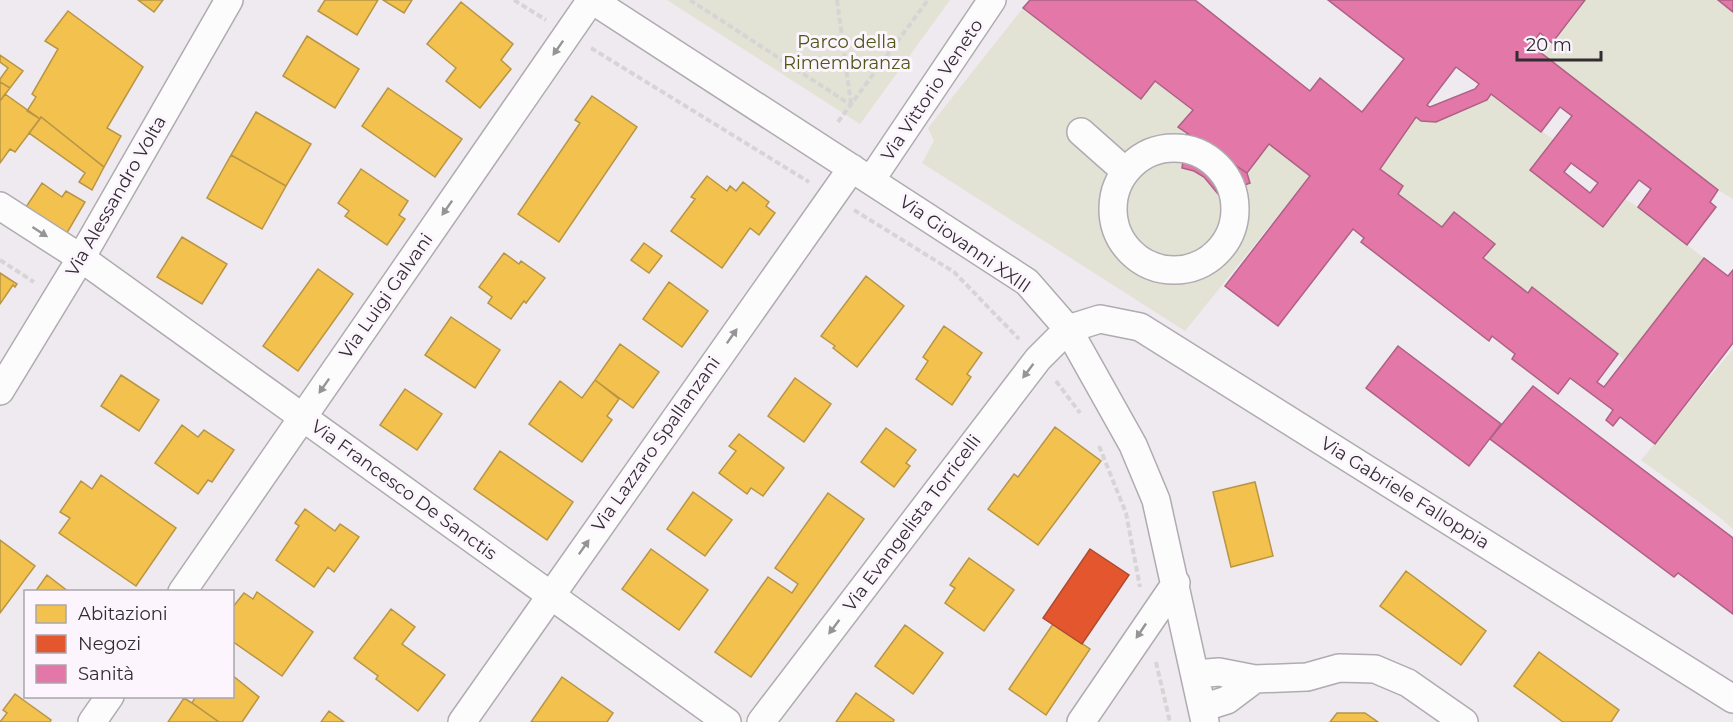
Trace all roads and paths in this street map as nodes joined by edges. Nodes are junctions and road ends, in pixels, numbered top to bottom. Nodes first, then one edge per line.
1 (229, 0) edge
2 (514, 0) edge
3 (591, 0) edge
4 (690, 0) edge
5 (837, 0) edge
6 (927, 0) edge
7 (992, 0) edge
8 (568, 34) junction
9 (851, 105) junction
10 (838, 122) dead end
11 (1081, 132) dead end
12 (1125, 171) junction
13 (862, 174) junction
14 (831, 196) junction
15 (0, 206) edge
16 (81, 258) junction
17 (0, 260) edge
18 (57, 297) junction
19 (1068, 329) junction
20 (1038, 359) junction
21 (0, 392) edge
22 (1081, 413) dead end
23 (302, 417) junction
24 (1097, 441) dead end
25 (1176, 583) junction
26 (183, 590) edge
27 (550, 595) junction
28 (1147, 622) junction
29 (1195, 674) junction
30 (1255, 679) junction
31 (109, 698) edge
32 (1733, 699) edge
33 (1204, 715) edge
34 (92, 722) edge
35 (462, 722) edge
36 (727, 722) edge
37 (761, 722) edge
38 (1081, 722) edge
39 (1170, 722) edge
40 (1464, 722) edge

1 - 16 street, Via Alessandro Volta
2 - 8 path
3 - 8 street, Via Luigi Galvani
3 - 13 street, Via Giovanni XXIII
4 - 9 path
5 - 9 path
6 - 9 path
7 - 13 street, Via Vittorio Veneto
8 - 14 path
8 -> 23 street, Via Luigi Galvani
9 - 10 path
11 - 12 street
12 - 12 street
13 - 14 street, Via Lazzaro Spallanzani
13 - 19 street, Via Giovanni XXIII
14 - 20 path
27 -> 14 street, Via Lazzaro Spallanzani
15 -> 16 street, Via Francesco De Sanctis
16 - 18 street, Via Alessandro Volta
16 - 23 street, Via Francesco De Sanctis
17 - 18 path
18 - 21 street, Via Alessandro Volta
19 - 20 street, Via Evangelista Torricelli
19 - 25 street, Via Giovanni XXIII
19 - 32 street, Via Gabriele Falloppia
20 - 22 path
20 -> 37 street, Via Evangelista Torricelli
23 - 26 street, Via Luigi Galvani
23 - 27 street, Via Francesco De Sanctis
24 - 28 path
25 - 28 street
25 - 29 street, Via Giovanni XXIII
27 - 35 street, Via Lazzaro Spallanzani
27 - 36 street, Via Francesco De Sanctis
28 -> 38 street
28 - 39 path
29 - 30 street
29 - 33 street, Via Giovanni XXIII
30 - 33 street
30 - 40 street
31 - 34 street

